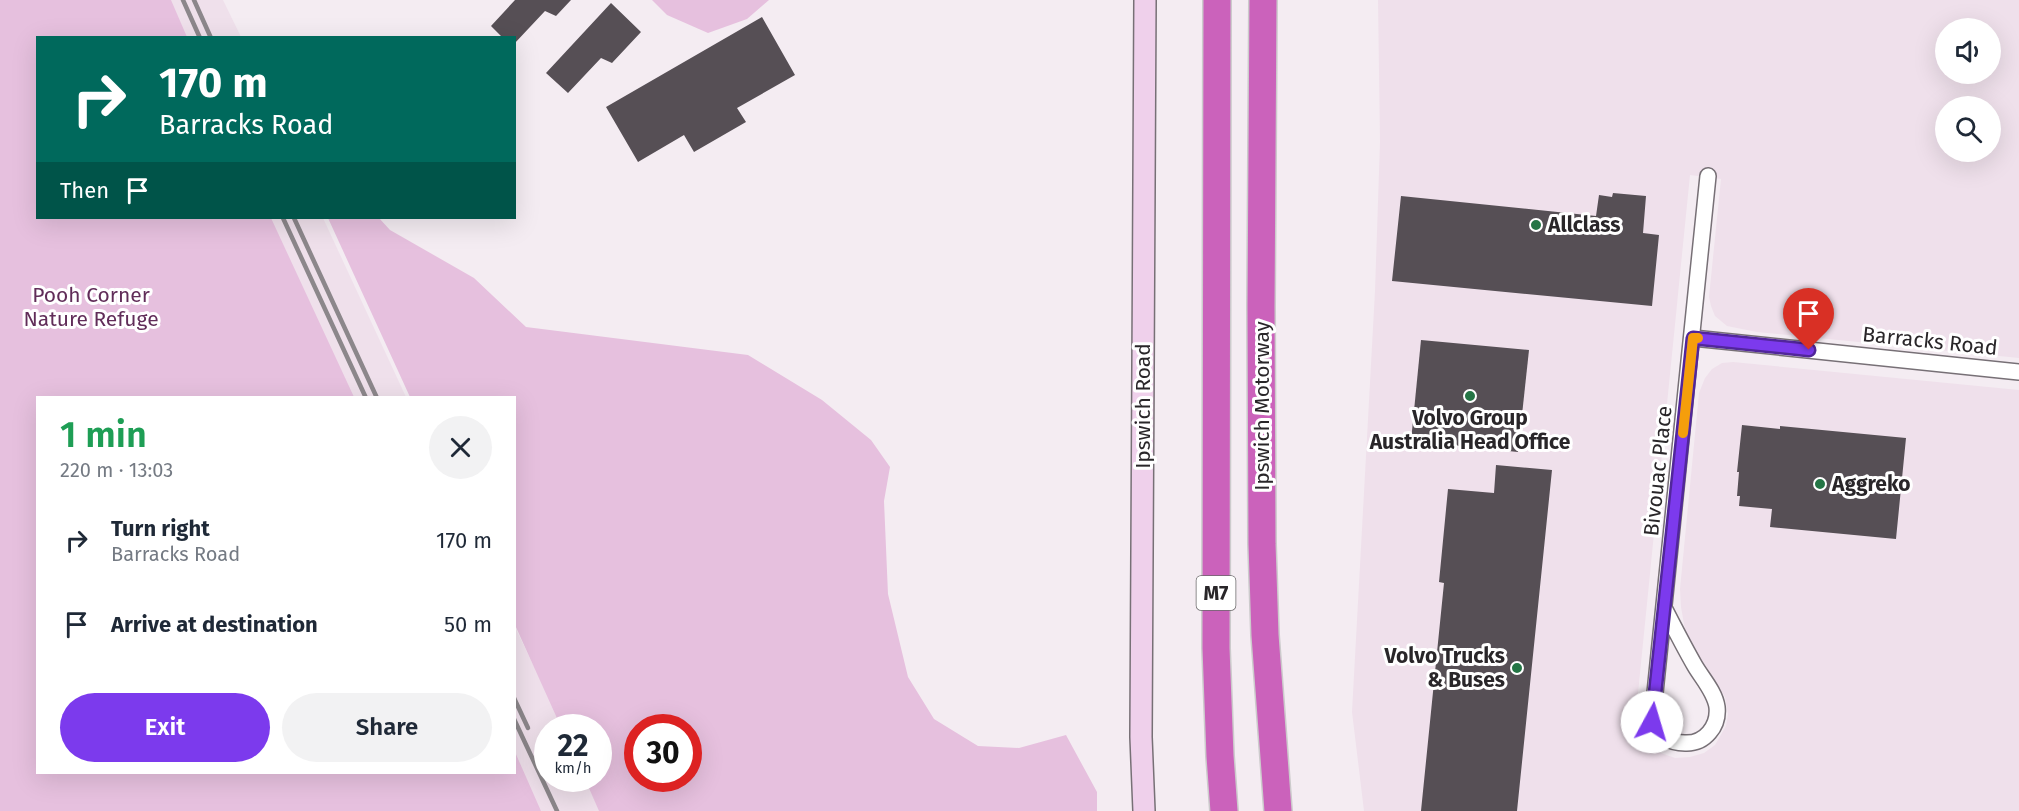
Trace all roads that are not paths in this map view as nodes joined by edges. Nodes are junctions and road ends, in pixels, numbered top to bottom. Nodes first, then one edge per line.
1 (1145, 0) edge
2 (1217, 0) edge
3 (1263, 0) edge
4 (1708, 176) dead end
5 (1693, 338) junction
6 (2019, 372) edge
7 (1664, 608) junction
8 (1144, 811) edge
9 (1224, 811) edge
10 (1278, 811) edge

1 - 8 street, Ipswich Road
2 - 9 highway, M7
3 - 10 highway, Ipswich Motorway / M7
4 - 5 street, Bivouac Place
5 - 6 street, Barracks Road
5 - 7 street, Bivouac Place
7 - 7 street, Bivouac Place

